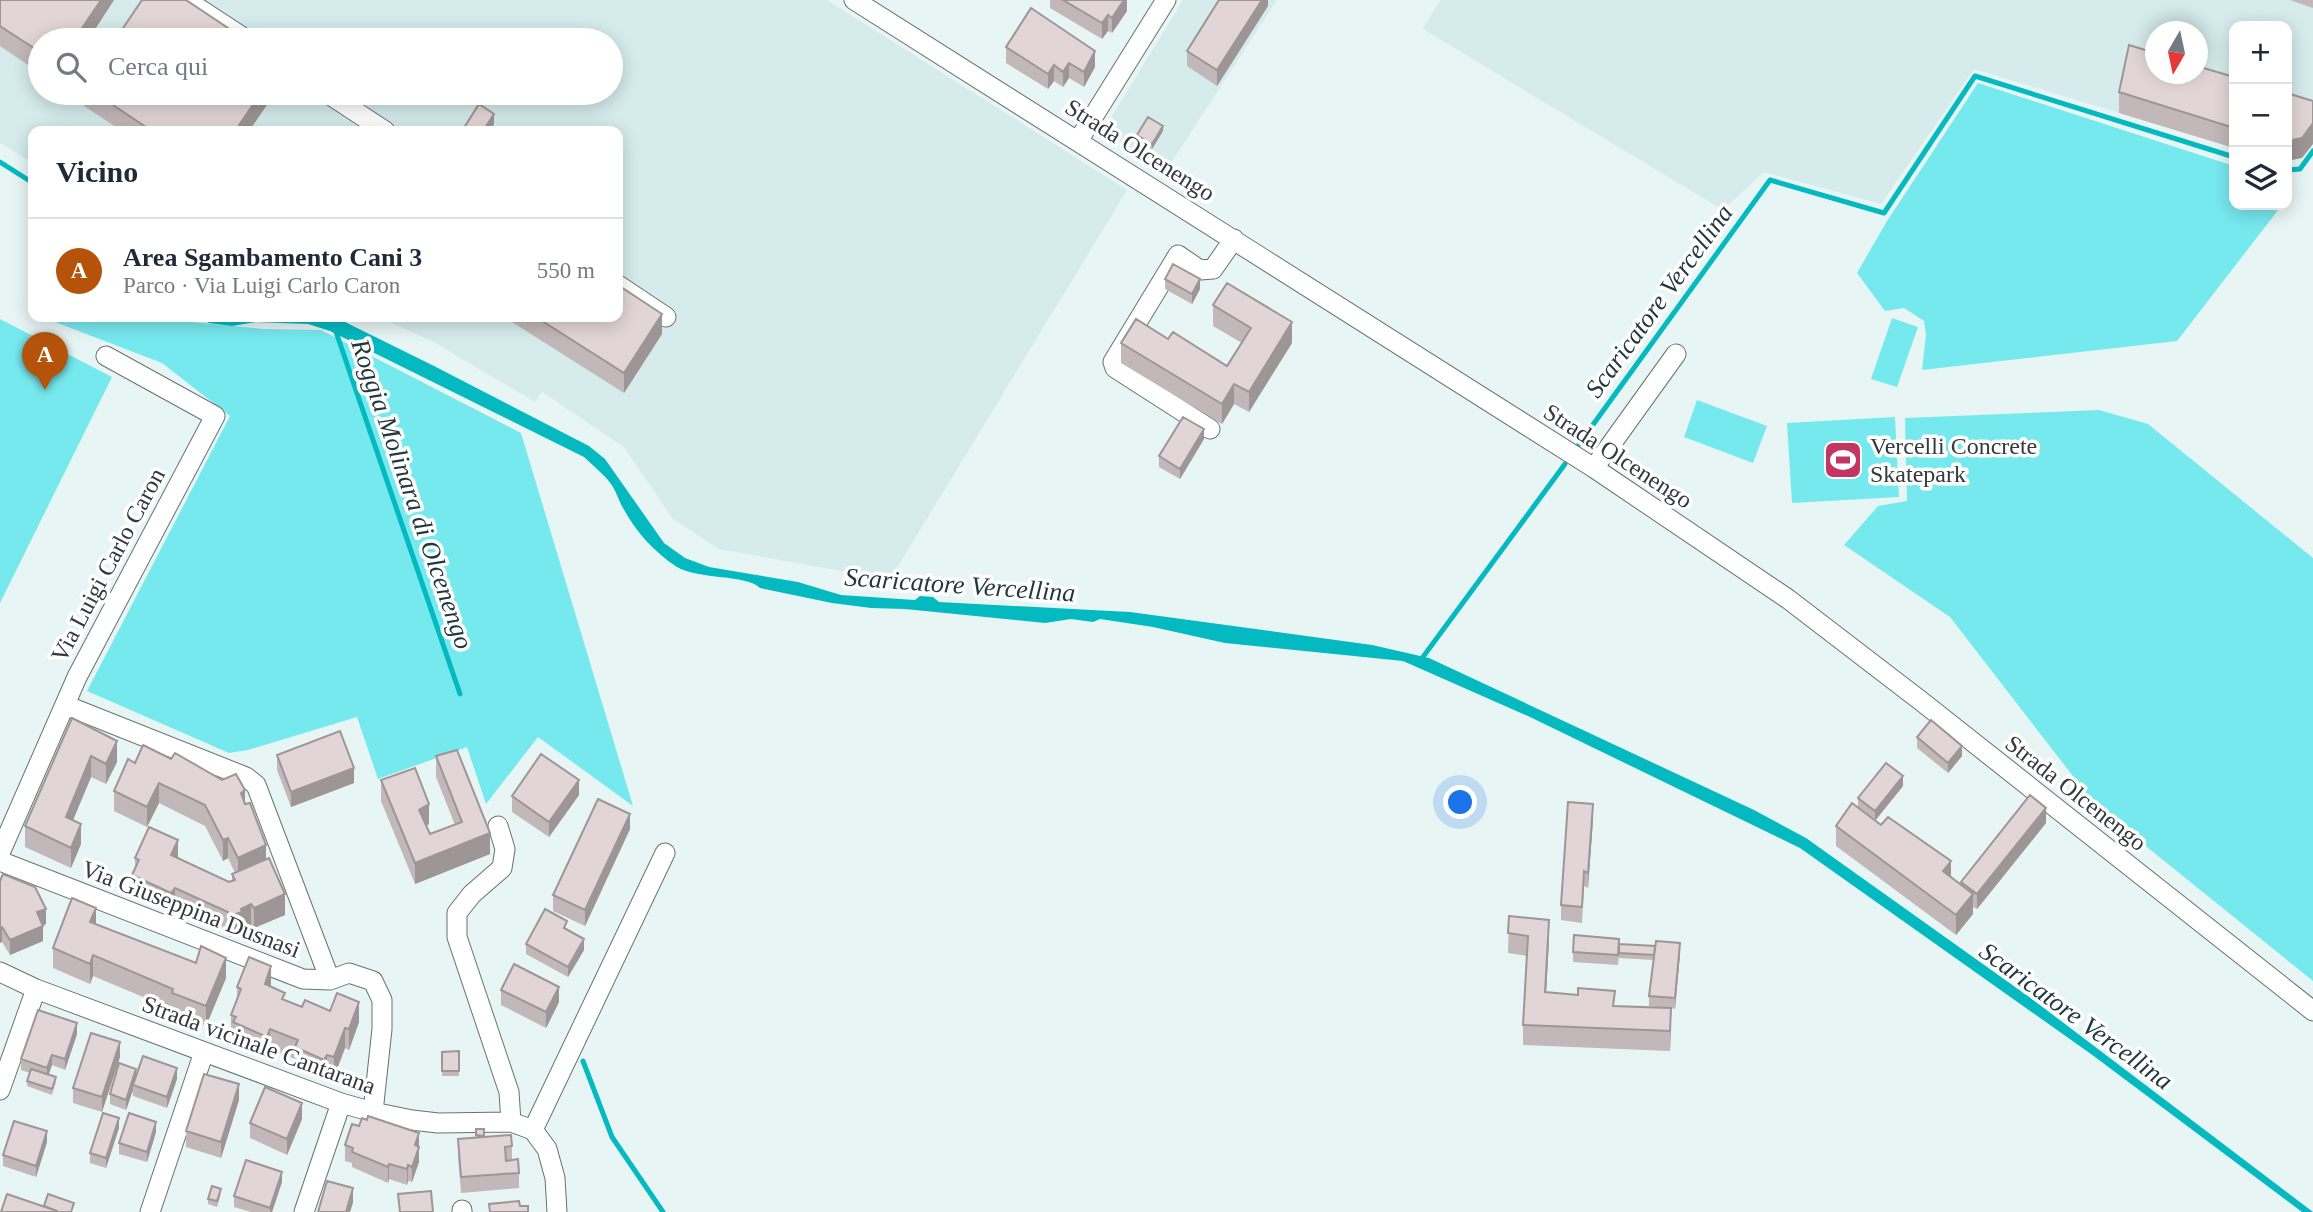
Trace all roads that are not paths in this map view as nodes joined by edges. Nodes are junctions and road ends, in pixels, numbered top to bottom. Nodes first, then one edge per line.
1 (187, 0) edge
2 (854, 0) edge
3 (1166, 0) edge
4 (229, 28) edge
5 (345, 105) edge
6 (377, 126) edge
7 (1078, 141) junction
8 (1234, 239) junction
9 (623, 288) edge
10 (666, 317) dead end
11 (1676, 354) dead end
12 (106, 356) dead end
13 (1210, 429) dead end
14 (1594, 468) junction
15 (65, 705) junction
16 (498, 826) dead end
17 (0, 853) edge
18 (665, 853) dead end
19 (0, 861) edge
20 (0, 972) edge
21 (330, 980) junction
22 (36, 989) junction
23 (2313, 1011) edge
24 (204, 1052) junction
25 (0, 1090) edge
26 (341, 1103) junction
27 (373, 1112) junction
28 (511, 1122) junction
29 (533, 1130) junction
30 (150, 1212) edge
31 (304, 1212) edge
32 (558, 1212) edge

1 - 4 street
2 - 7 street, Strada Olcenengo
3 - 7 street
5 - 6 street
7 - 8 street, Strada Olcenengo
8 - 13 street
8 - 14 street, Strada Olcenengo
9 - 10 street
11 - 14 street
12 - 15 street, Via Luigi Carlo Caron
14 - 23 street, Strada Olcenengo
15 - 17 street, Via Luigi Carlo Caron
15 - 21 street, Via Giuseppina Dusnasi
16 - 28 street
18 - 29 street
19 - 21 street, Via Giuseppina Dusnasi
20 - 22 street, Strada vicinale Cantarana
21 - 27 street
22 - 24 street, Strada vicinale Cantarana
22 - 25 street
24 - 26 street, Strada vicinale Cantarana
24 - 30 street
26 - 27 street, Strada vicinale Cantarana
26 - 31 street
27 - 28 street, Strada vicinale Cantarana
28 - 29 street, Strada vicinale Cantarana
29 - 32 street

